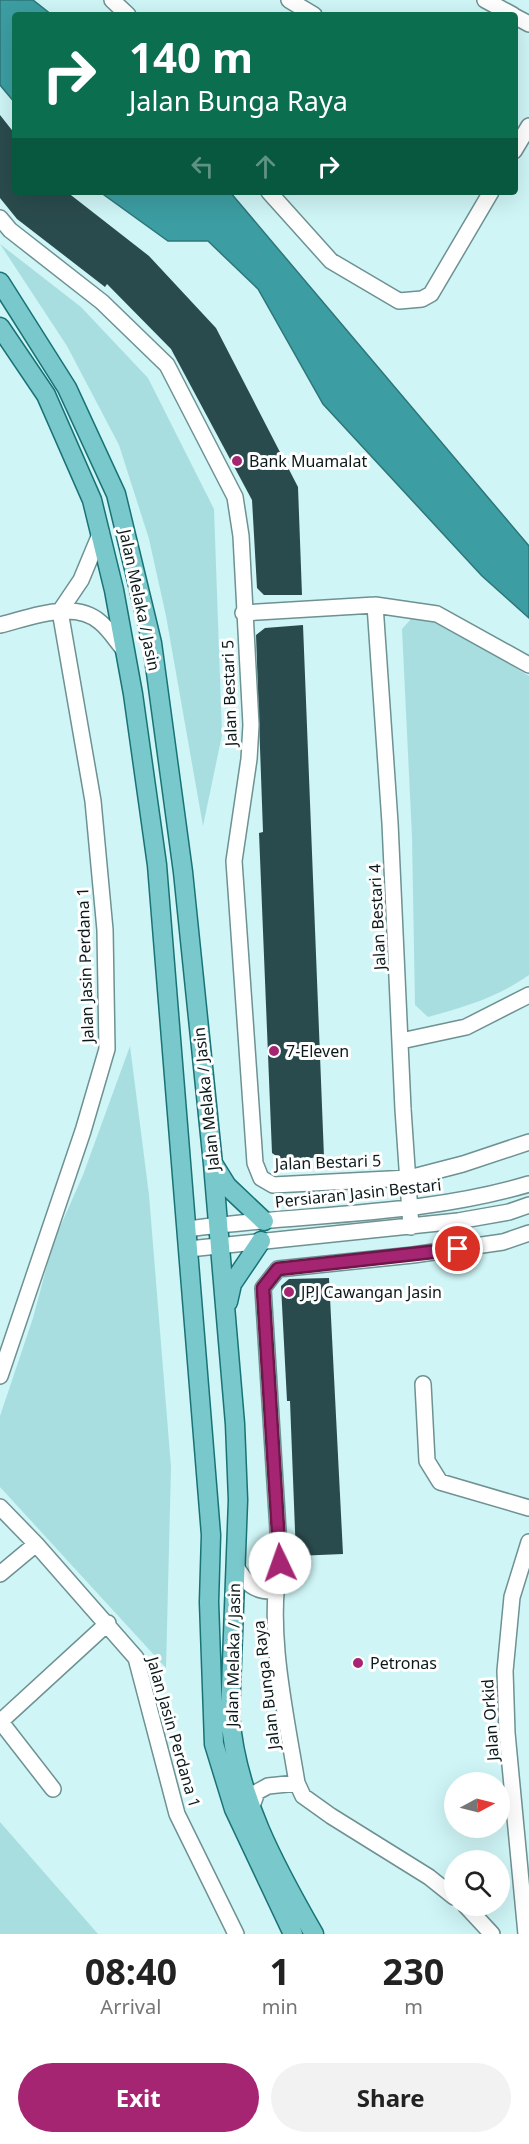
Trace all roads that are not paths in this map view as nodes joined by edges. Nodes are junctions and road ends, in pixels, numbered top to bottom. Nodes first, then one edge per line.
1 (112, 0) edge
2 (289, 0) edge
3 (485, 0) edge
4 (125, 12) edge
5 (309, 12) edge
6 (508, 12) edge
7 (529, 126) edge
8 (518, 140) edge
9 (272, 195) edge
10 (489, 195) edge
11 (0, 218) edge
12 (0, 282) edge
13 (0, 327) edge
14 (101, 532) junction
15 (375, 605) junction
16 (60, 611) junction
17 (243, 613) junction
18 (0, 625) edge
19 (125, 651) junction
20 (529, 665) edge
21 (529, 995) edge
22 (401, 1041) junction
23 (529, 1142) edge
24 (213, 1164) junction
25 (409, 1178) junction
26 (529, 1184) edge
27 (529, 1205) edge
28 (408, 1209) junction
29 (264, 1221) junction
30 (217, 1225) junction
31 (411, 1227) junction
32 (188, 1229) junction
33 (529, 1233) edge
34 (261, 1241) junction
35 (219, 1248) junction
36 (189, 1249) junction
37 (225, 1313) junction
38 (0, 1376) edge
39 (423, 1384) dead end
40 (0, 1507) edge
41 (529, 1508) edge
42 (529, 1542) edge
43 (36, 1544) junction
44 (235, 1565) junction
45 (0, 1574) edge
46 (274, 1591) junction
47 (108, 1623) junction
48 (0, 1722) edge
49 (297, 1783) junction
50 (53, 1789) dead end
51 (251, 1809) junction
52 (444, 1889) edge
53 (475, 1916) edge
54 (236, 1934) edge
55 (293, 1934) edge
56 (314, 1934) edge
57 (492, 1934) edge
58 (526, 1934) edge

1 - 4 street
2 - 5 street
3 - 6 street
7 - 8 street
9 - 10 street
11 - 17 street, Jalan Bestari 5
12 - 24 main road, Jalan Melaka / Jasin
13 - 14 main road, Jalan Melaka / Jasin
14 - 16 street
14 - 19 main road, Jalan Melaka / Jasin
15 - 17 street
15 - 20 street
15 - 22 street, Jalan Bestari 4
16 - 18 street
16 - 19 street
16 - 38 street, Jalan Jasin Perdana 1
17 - 25 street, Jalan Bestari 5
19 - 32 main road, Jalan Melaka / Jasin
21 - 22 street
22 - 25 street, Jalan Bestari 4
23 - 25 street, Jalan Bestari 5
24 - 29 main road
24 - 30 main road, Jalan Melaka / Jasin
25 - 28 street, Jalan Bestari 4
26 - 28 street, Persiaran Jasin Bestari
27 - 31 street
28 - 29 street, Persiaran Jasin Bestari
28 - 31 street, Jalan Bestari 4
29 - 30 street, Persiaran Jasin Bestari
30 - 32 street, Persiaran Jasin Bestari
30 - 35 main road, Jalan Melaka / Jasin
31 - 34 street
32 - 36 main road, Jalan Melaka / Jasin
33 - 46 street, Jalan Bunga Raya
34 - 35 street
34 - 37 main road
35 - 36 street
35 - 37 main road, Jalan Melaka / Jasin
36 - 55 main road, Jalan Melaka / Jasin
37 - 44 main road, Jalan Melaka / Jasin
39 - 41 street
40 - 43 street, Jalan Jasin Perdana 1
42 - 58 street, Jalan Orkid
43 - 45 street
43 - 47 street, Jalan Jasin Perdana 1
44 - 46 street
44 - 51 main road, Jalan Melaka / Jasin
46 - 49 street, Jalan Bunga Raya
47 - 48 street
47 - 54 street, Jalan Jasin Perdana 1
48 - 50 street
49 - 51 street
49 - 52 street
51 - 56 main road, Jalan Melaka / Jasin
53 - 57 street

